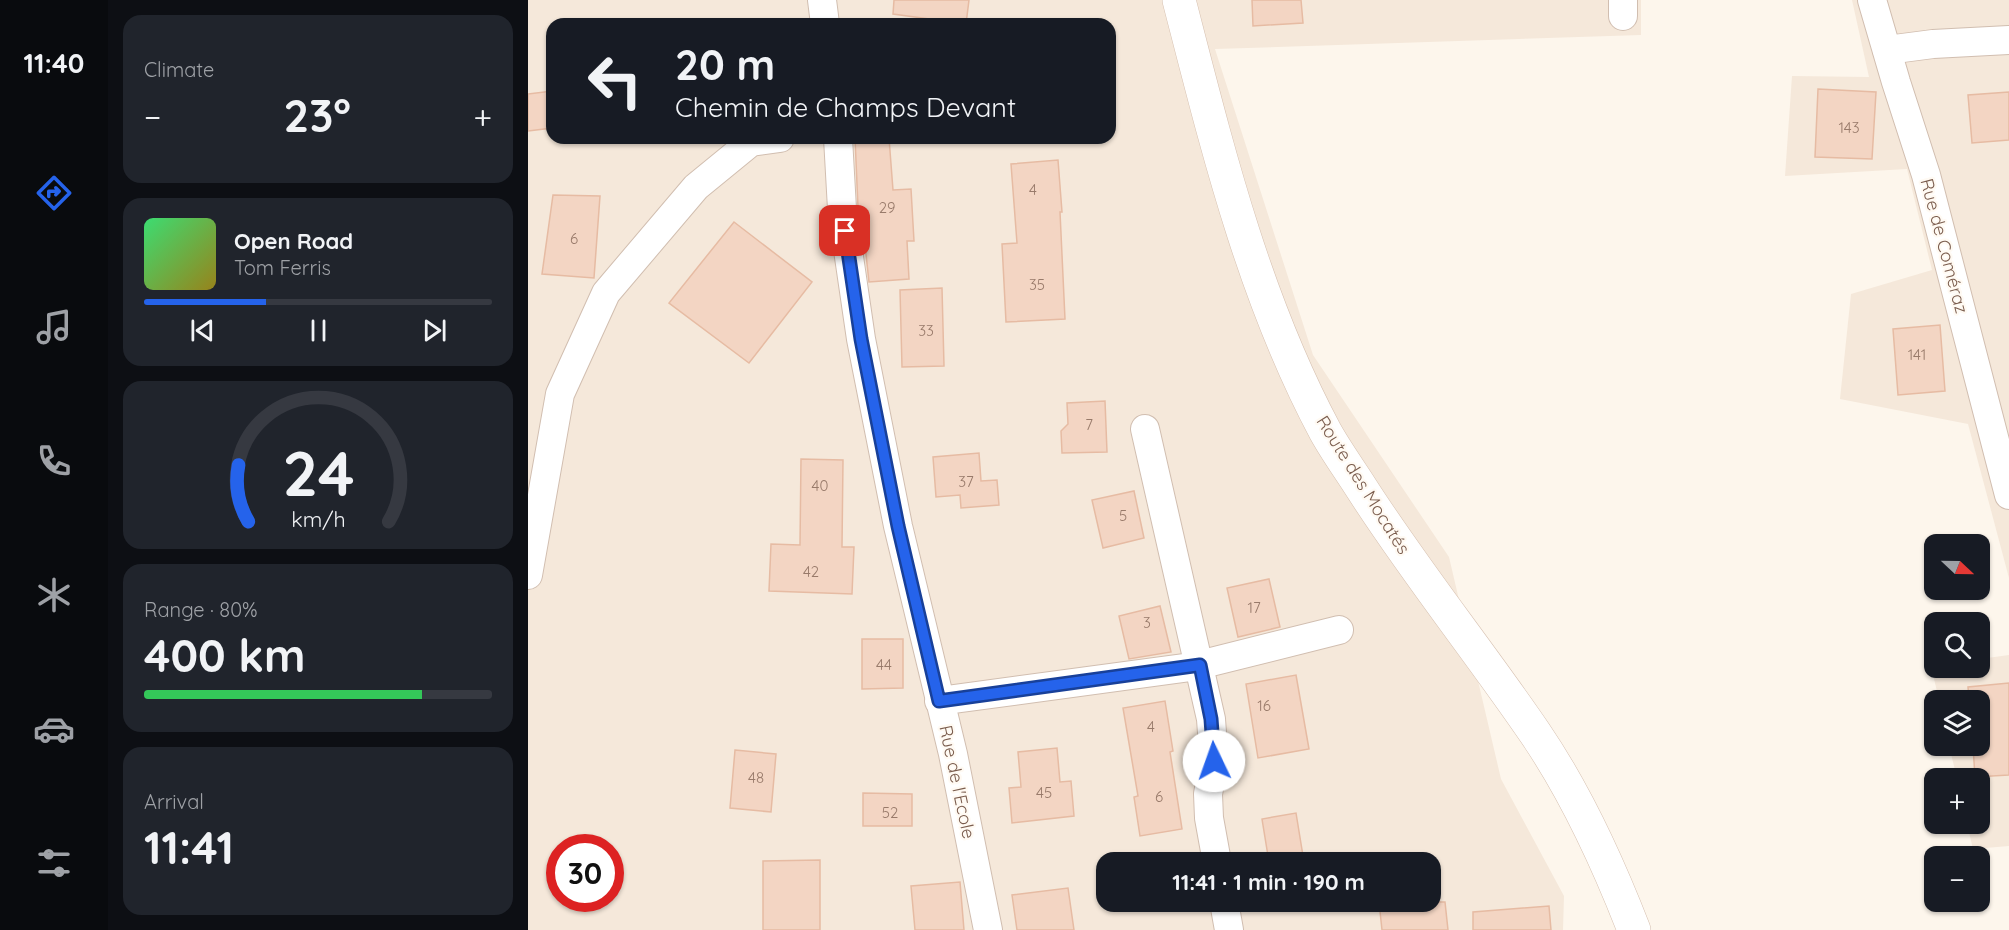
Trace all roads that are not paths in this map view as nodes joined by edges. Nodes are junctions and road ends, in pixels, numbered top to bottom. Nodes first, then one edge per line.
1 (822, 0) edge
2 (1179, 0) edge
3 (1872, 0) edge
4 (824, 18) edge
5 (2009, 40) edge
6 (1887, 50) junction
7 (749, 144) edge
8 (838, 144) edge
9 (1144, 429) dead end
10 (2009, 495) edge
11 (528, 574) edge
12 (1339, 630) dead end
13 (1200, 665) junction
14 (939, 701) junction
15 (1215, 852) edge
16 (1226, 912) edge
17 (987, 930) edge
18 (1229, 930) edge
19 (1634, 930) edge

1 - 4 street
2 - 19 street, Route des Mocatés
3 - 6 street, Rue de Coméraz
5 - 6 street
6 - 10 street, Rue de Coméraz
7 - 11 street
8 - 14 street, Rue de l'Ecole
9 - 13 street
12 - 13 street
13 - 14 street
13 - 15 street
14 - 17 street, Rue de l'Ecole
16 - 18 street

